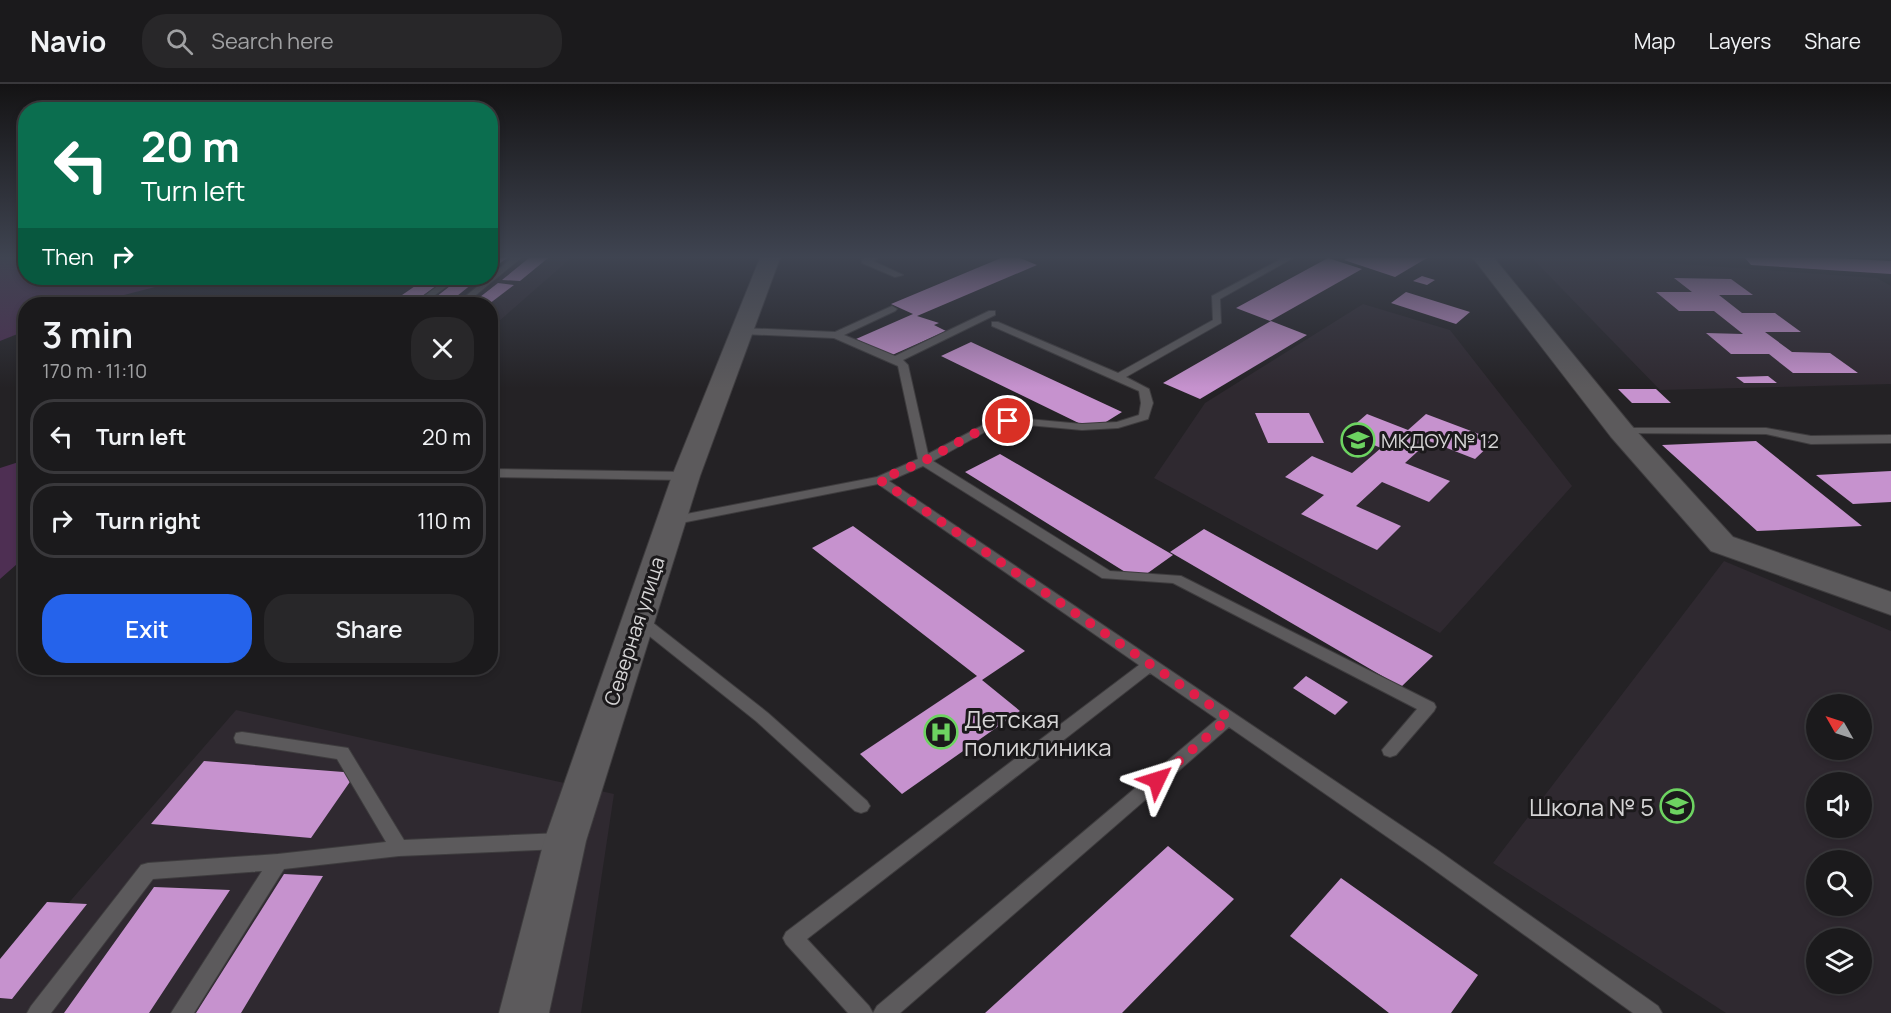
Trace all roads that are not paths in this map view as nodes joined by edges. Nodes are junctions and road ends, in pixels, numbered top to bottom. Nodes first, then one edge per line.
1 (753, 301) edge
2 (1215, 301) edge
3 (1518, 301) edge
4 (892, 309) dead end
5 (992, 313) dead end
6 (995, 324) dead end
7 (742, 331) junction
8 (836, 334) junction
9 (895, 360) junction
10 (1118, 377) junction
11 (1621, 431) junction
12 (1891, 439) edge
13 (924, 461) junction
14 (498, 473) edge
15 (686, 476) junction
16 (880, 480) junction
17 (671, 521) junction
18 (1891, 604) edge
19 (638, 619) junction
20 (1151, 664) junction
21 (1229, 718) junction
22 (242, 738) dead end
23 (1390, 750) dead end
24 (861, 806) dead end
25 (565, 841) junction
26 (399, 848) junction
27 (278, 862) junction
28 (38, 1013) edge
29 (182, 1013) edge
30 (524, 1013) edge
31 (862, 1013) edge
32 (884, 1013) edge
33 (1651, 1013) edge

1 - 7 street, Северная улица
2 - 10 lane
3 - 11 street
4 - 8 lane
5 - 9 lane
6 - 10 lane
7 - 8 lane
7 - 15 street, Северная улица
8 - 9 lane
9 - 13 lane
10 - 13 lane
11 - 12 lane
11 - 18 street
13 - 16 lane
13 - 23 lane
14 - 15 lane
15 - 17 street, Северная улица
16 - 17 lane
16 - 20 lane
17 - 19 street, Северная улица
19 - 24 lane
19 - 25 street, Северная улица
20 - 21 lane
20 - 31 lane
21 - 32 lane
21 - 33 lane
22 - 26 lane
25 - 26 lane
25 - 30 street, Северная улица
26 - 27 lane
27 - 28 lane
27 - 29 lane

